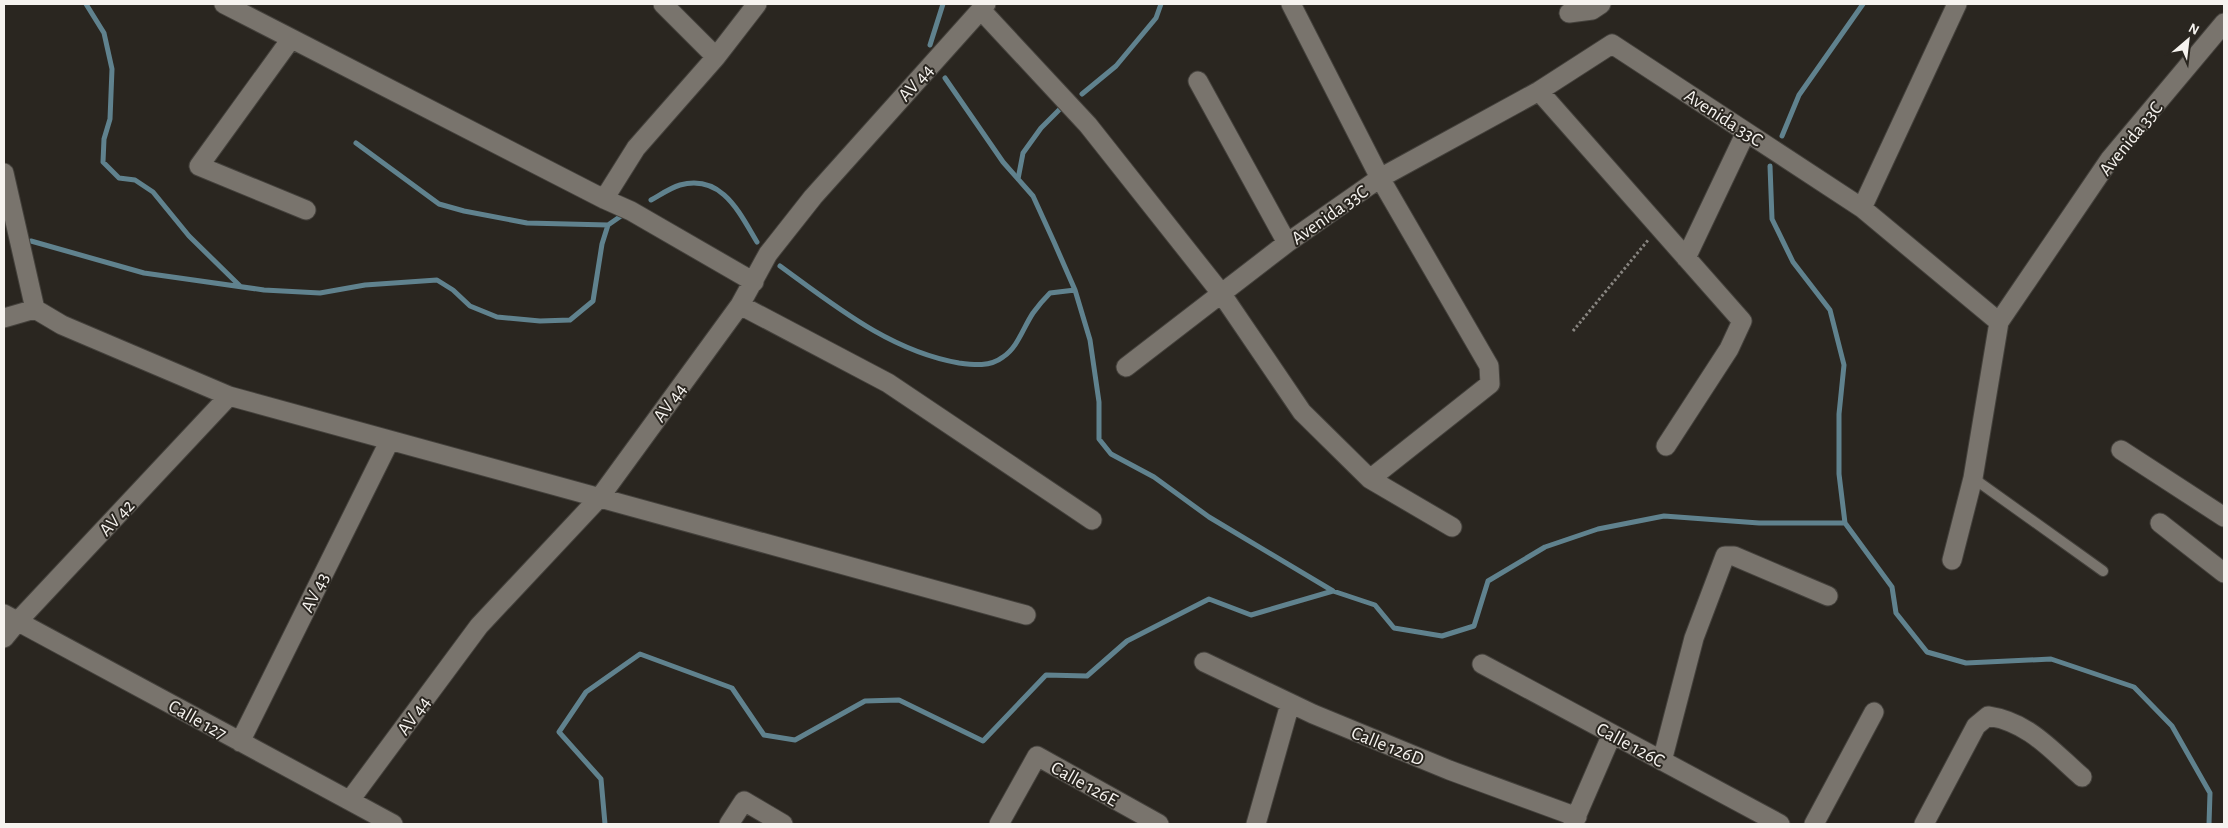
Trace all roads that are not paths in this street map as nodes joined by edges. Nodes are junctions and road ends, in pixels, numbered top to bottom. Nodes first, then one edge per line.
1 (224, 4) edge
2 (663, 4) edge
3 (757, 4) edge
4 (1290, 4) edge
5 (1601, 4) edge
6 (1956, 4) edge
7 (983, 7) edge
8 (1569, 13) dead end
9 (2224, 23) edge
10 (291, 39) junction
11 (716, 57) junction
12 (1198, 80) dead end
13 (1539, 91) junction
14 (1746, 132) junction
15 (4, 173) edge
16 (1380, 178) junction
17 (604, 199) junction
18 (1862, 208) junction
19 (306, 210) dead end
20 (1287, 243) junction
21 (1686, 258) junction
22 (754, 282) junction
23 (1221, 293) junction
24 (740, 306) junction
25 (35, 309) junction
26 (4, 318) edge
27 (1999, 322) junction
28 (1126, 368) dead end
29 (229, 396) junction
30 (389, 442) junction
31 (1666, 446) dead end
32 (2121, 450) dead end
33 (1973, 478) junction
34 (1370, 479) junction
35 (600, 497) junction
36 (2224, 518) edge
37 (1092, 520) dead end
38 (2160, 523) dead end
39 (1452, 527) dead end
40 (1952, 560) dead end
41 (2103, 571) dead end
42 (2224, 573) edge
43 (1828, 596) dead end
44 (1026, 616) dead end
45 (11, 617) edge
46 (4, 638) edge
47 (1204, 662) dead end
48 (1482, 664) dead end
49 (1290, 704) junction
50 (1874, 712) dead end
51 (1612, 734) junction
52 (240, 742) junction
53 (1662, 760) junction
54 (2082, 777) dead end
55 (350, 800) junction
56 (1575, 821) edge
57 (393, 824) edge
58 (729, 824) edge
59 (783, 824) edge
60 (999, 824) edge
61 (1159, 824) edge
62 (1256, 824) edge
63 (1780, 824) edge
64 (1814, 824) edge
65 (1924, 824) edge

1 - 10 street
2 - 11 street
3 - 11 street
4 - 16 street
5 - 8 street
6 - 18 street
7 - 22 street, AV 44
7 - 23 street
9 - 27 street, Avenida 33C
10 - 17 street
10 - 19 street
11 - 17 street
12 - 20 street
13 - 14 street, Avenida 33C
13 - 16 street, Avenida 33C
13 - 21 street
14 - 18 street, Avenida 33C
14 - 21 street
15 - 25 street
16 - 20 street, Avenida 33C
16 - 34 street
17 - 22 street
18 - 27 street, Avenida 33C
20 - 23 street, Avenida 33C
21 - 31 street
22 - 24 street, AV 44
23 - 28 street, Avenida 33C
23 - 34 street
24 - 35 street, AV 44
24 - 37 street
25 - 26 street
25 - 29 street
27 - 33 street
29 - 30 street
29 - 45 street, AV 42
30 - 35 street
30 - 52 street, AV 43
32 - 36 street
33 - 40 street
33 - 41 lane
34 - 39 street
35 - 44 street
35 - 55 street, AV 44
38 - 42 street
43 - 53 street
45 - 46 street, AV 42
45 - 52 street, Calle 127
47 - 49 street, Calle 126D
48 - 51 street, Calle 126C
49 - 56 street, Calle 126D
49 - 62 street
50 - 64 street
51 - 53 street, Calle 126C
51 - 56 street
52 - 55 street, Calle 127
53 - 63 street, Calle 126C
54 - 65 street
55 - 57 street, Calle 127
58 - 59 street
60 - 61 street, Calle 126E

